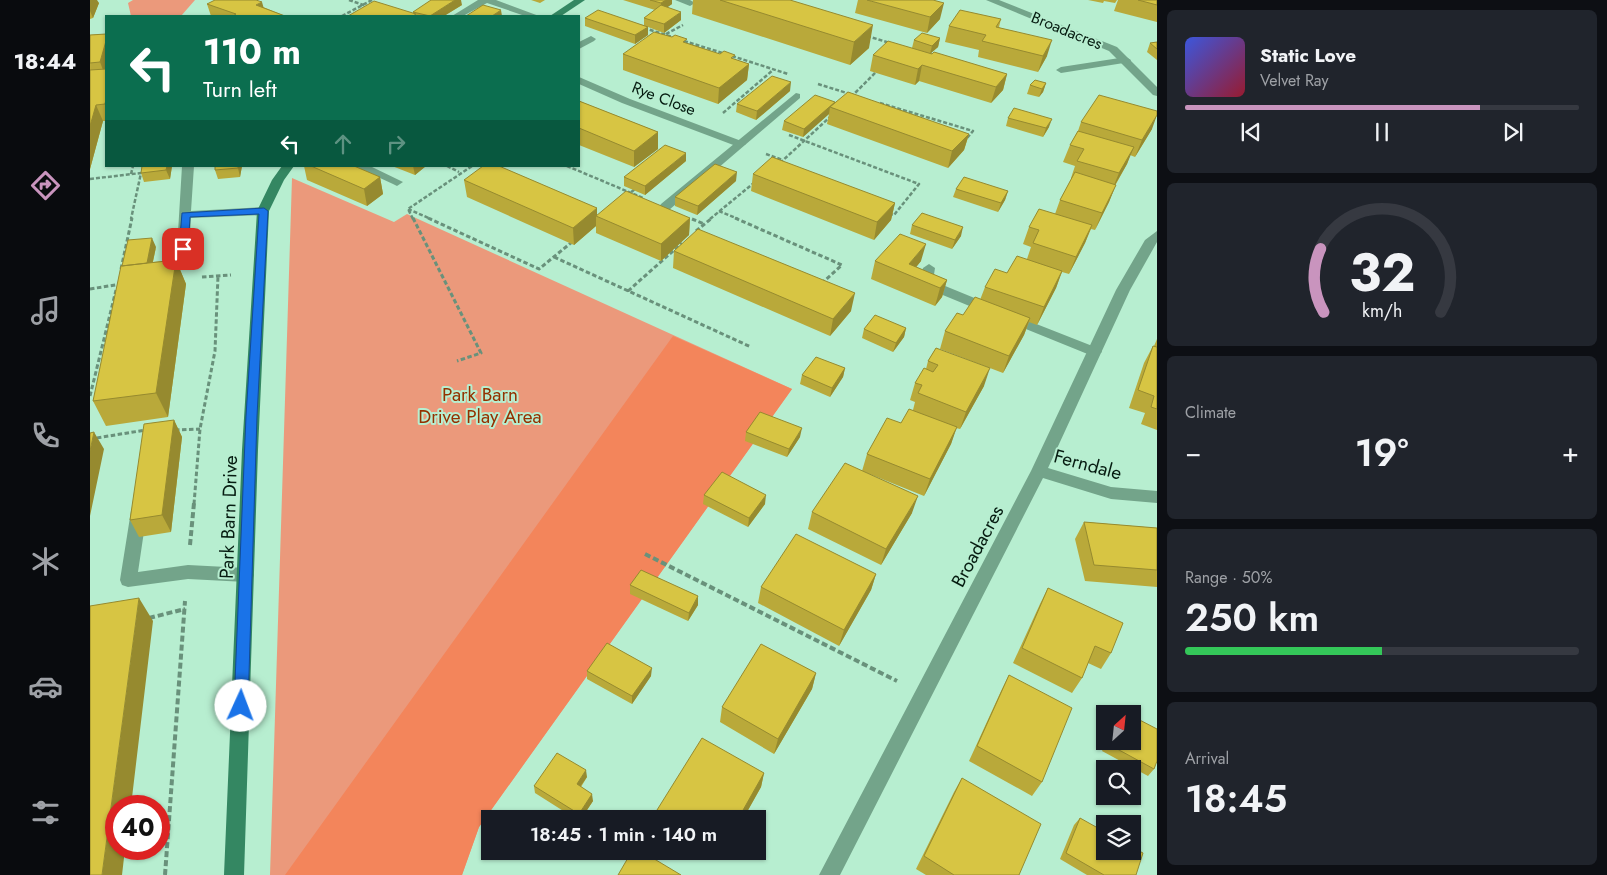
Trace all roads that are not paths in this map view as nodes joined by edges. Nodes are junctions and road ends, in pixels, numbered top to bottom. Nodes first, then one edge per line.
1 (486, 0) edge
2 (580, 0) edge
3 (680, 0) edge
4 (991, 0) edge
5 (500, 2) edge
6 (690, 4) dead end
7 (459, 15) edge
8 (532, 15) edge
9 (557, 15) edge
10 (591, 39) dead end
11 (580, 45) edge
12 (1126, 60) junction
13 (1061, 70) dead end
14 (580, 80) edge
15 (1157, 93) edge
16 (796, 96) dead end
17 (740, 144) junction
18 (188, 167) edge
19 (287, 167) edge
20 (362, 167) edge
21 (397, 182) dead end
22 (665, 207) edge
23 (264, 211) junction
24 (185, 215) junction
25 (1157, 235) edge
26 (182, 266) dead end
27 (930, 268) dead end
28 (1095, 352) junction
29 (1039, 471) junction
30 (142, 496) edge
31 (1157, 497) edge
32 (246, 575) junction
33 (234, 875) edge
34 (830, 875) edge

1 - 5 street
1 - 7 street
2 - 9 street
3 - 6 street
4 - 12 street, Broadacres
5 - 8 street
10 - 11 street
12 - 13 street
12 - 15 street, Broadacres
14 - 17 street, Rye Close
16 - 17 street
17 - 22 street
18 - 24 street
19 - 23 street, Park Barn Drive
20 - 21 street
23 - 24 street
23 - 32 street, Park Barn Drive
24 - 26 street
25 - 28 street, Broadacres
27 - 28 street
28 - 29 street, Broadacres
29 - 31 street, Ferndale
29 - 34 street, Broadacres
30 - 32 street
32 - 33 street, Park Barn Drive

